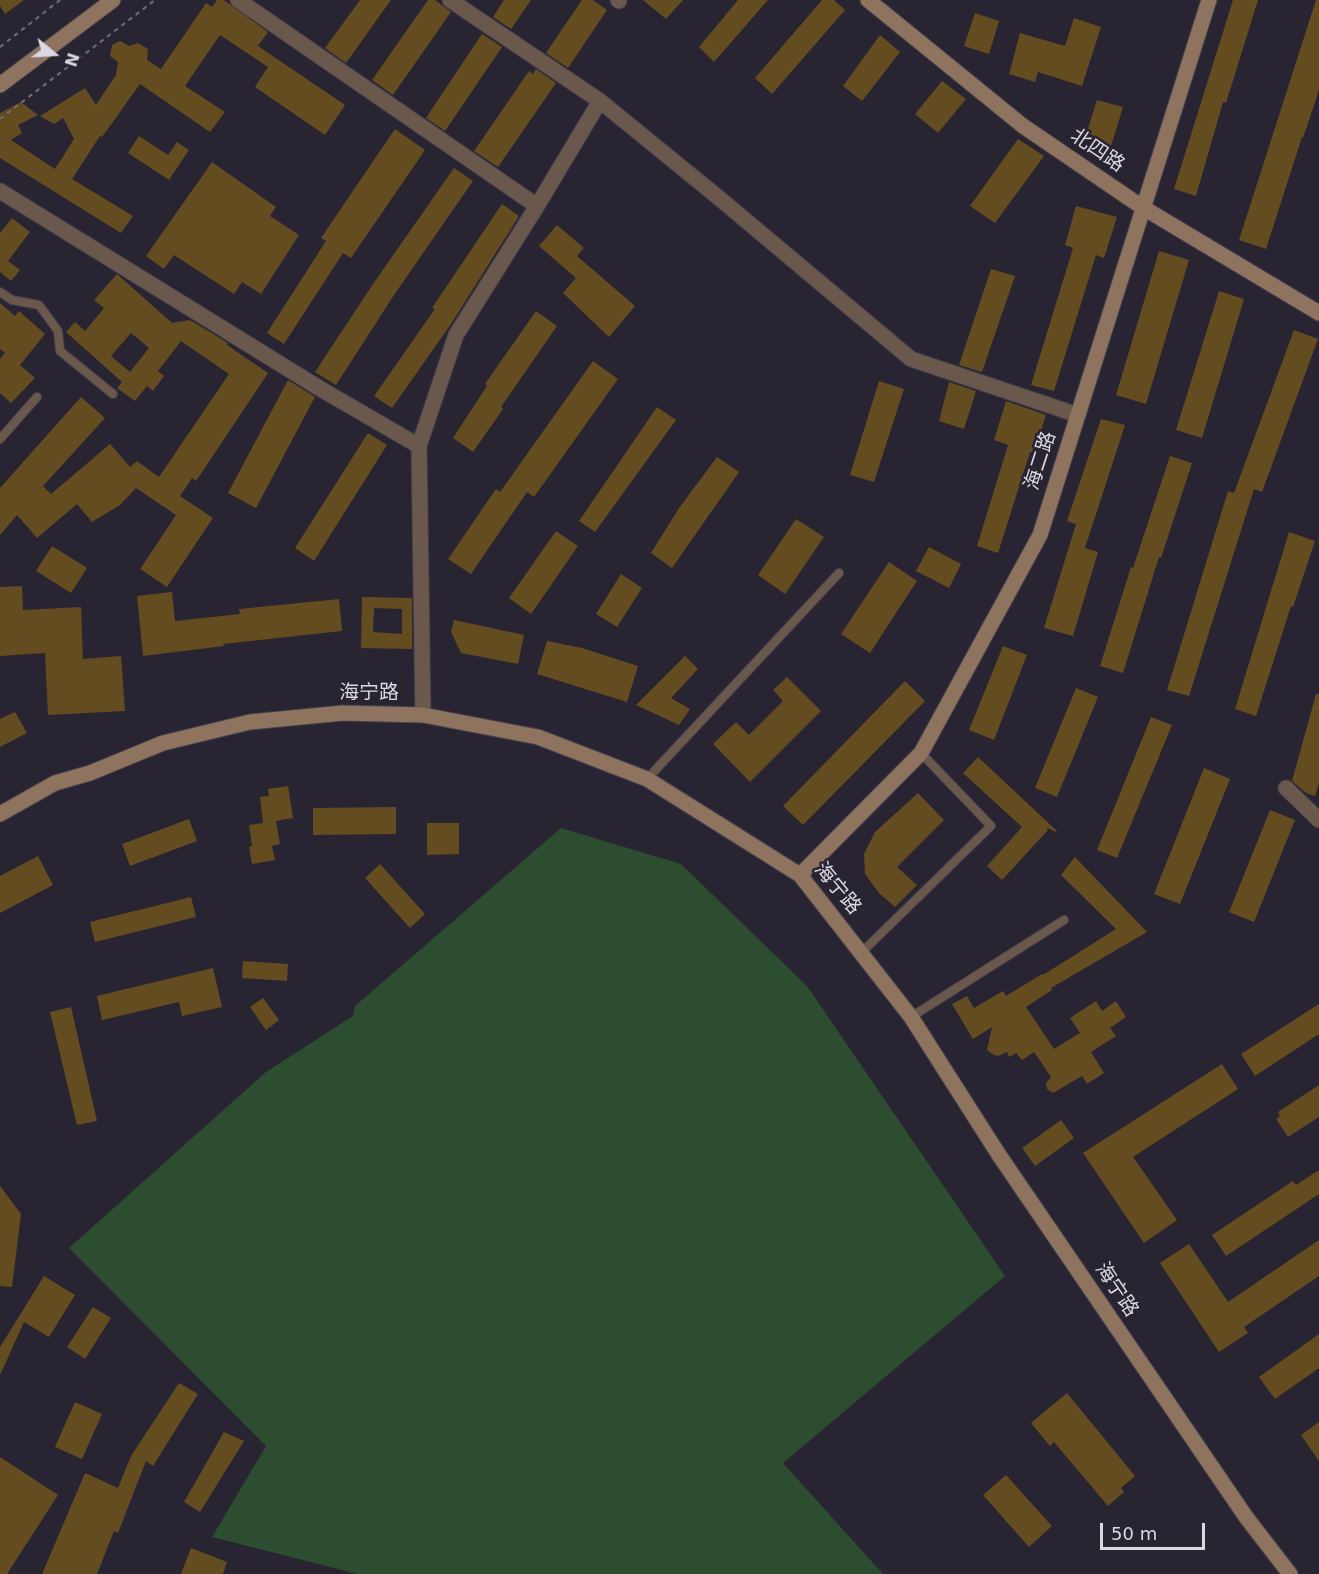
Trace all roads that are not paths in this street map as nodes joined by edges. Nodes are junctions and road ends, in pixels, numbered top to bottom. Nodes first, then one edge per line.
1 (113, 0) edge
2 (238, 0) edge
3 (450, 0) edge
4 (868, 0) edge
5 (1209, 0) edge
6 (0, 85) edge
7 (600, 101) junction
8 (0, 191) edge
9 (537, 206) junction
10 (1142, 207) junction
11 (0, 292) edge
12 (1319, 313) edge
13 (113, 394) dead end
14 (37, 397) dead end
15 (1078, 415) junction
16 (0, 439) edge
17 (419, 446) junction
18 (840, 573) dead end
19 (423, 716) junction
20 (921, 753) junction
21 (647, 779) junction
22 (1286, 788) dead end
23 (0, 814) edge
24 (1319, 820) edge
25 (800, 875) junction
26 (1065, 920) dead end
27 (862, 952) junction
28 (911, 1017) junction
29 (1290, 1574) edge

1 - 6 main road
2 - 9 street
3 - 7 street
4 - 10 main road, 北四路
5 - 10 main road, 海二路
7 - 9 street
7 - 15 street
8 - 17 street
9 - 17 street
10 - 12 main road, 北四路
10 - 15 main road, 海二路
11 - 13 lane
14 - 16 lane
15 - 20 main road, 海二路
17 - 19 street
18 - 21 lane
19 - 21 main road, 海宁路
19 - 23 main road, 海宁路
20 - 25 main road, 海二路
20 - 27 lane
21 - 25 main road, 海宁路
22 - 24 street
25 - 27 main road, 海宁路
26 - 28 lane
27 - 28 main road, 海宁路
28 - 29 main road, 海宁路

